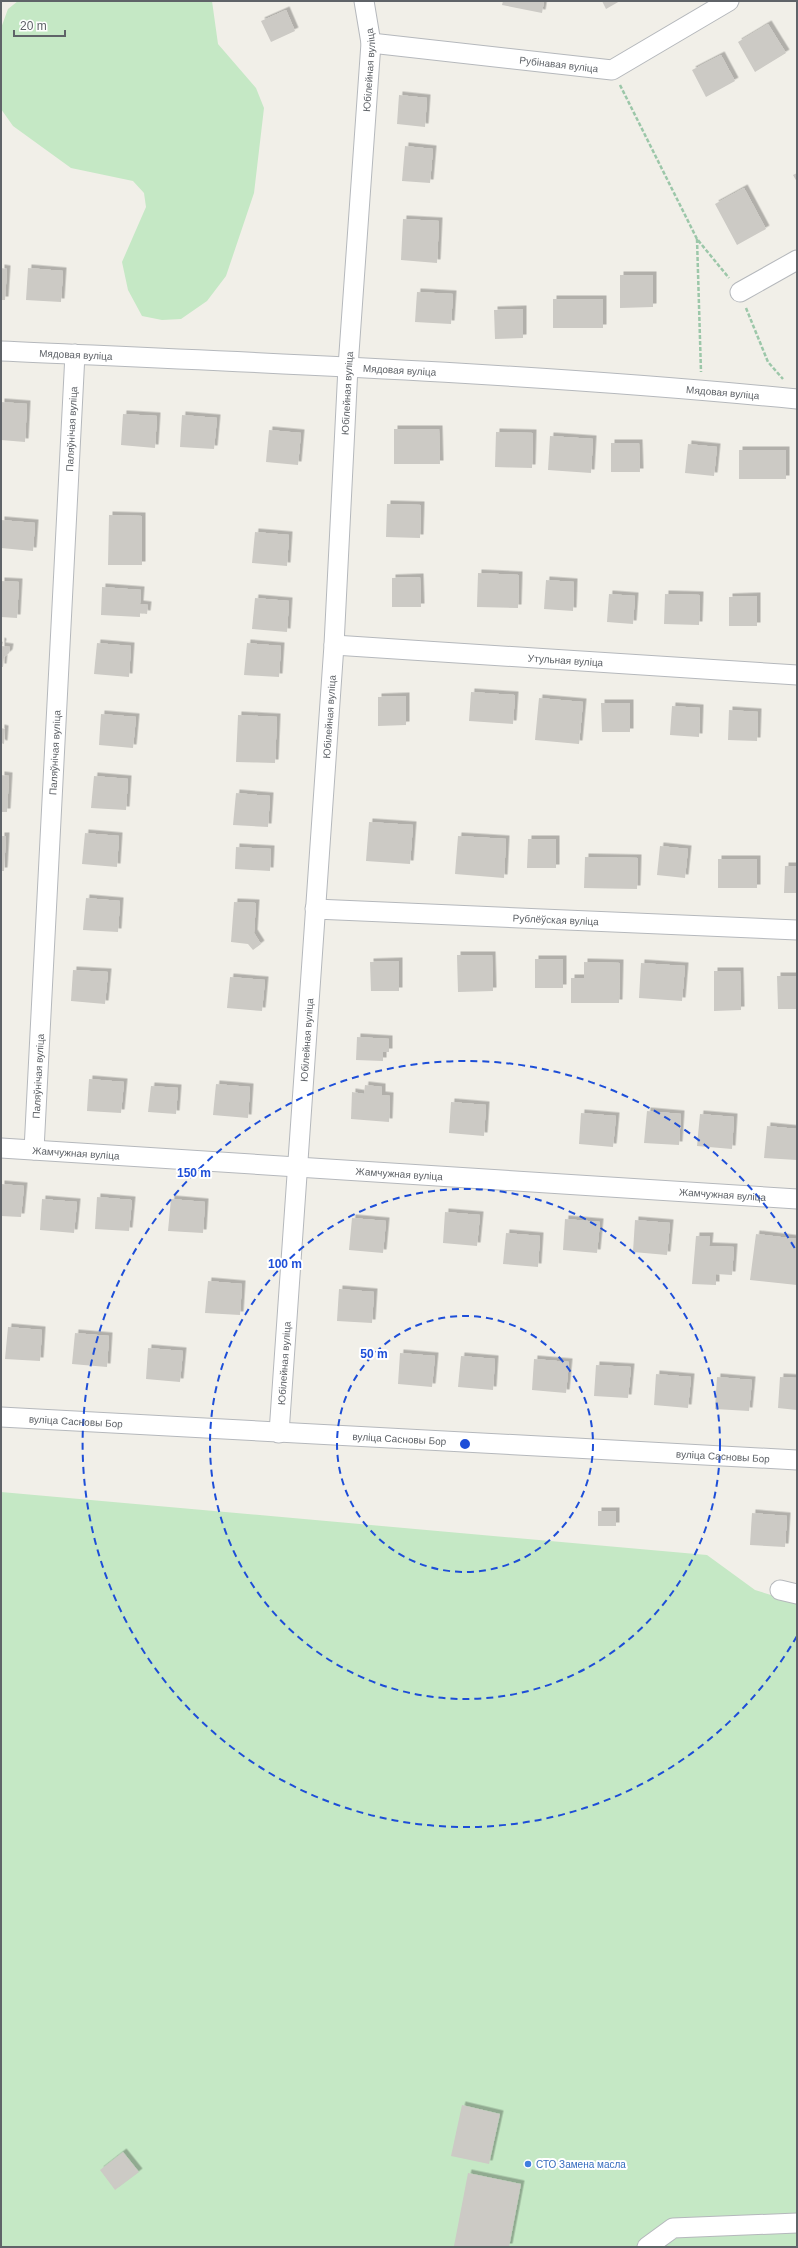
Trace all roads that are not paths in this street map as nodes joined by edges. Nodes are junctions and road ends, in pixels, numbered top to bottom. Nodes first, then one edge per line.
1 (364, 1) edge
2 (729, 1) edge
3 (371, 43) junction
4 (797, 260) edge
5 (740, 292) road end
6 (1, 351) edge
7 (75, 354) junction
8 (348, 368) junction
9 (792, 392) edge
10 (334, 645) junction
11 (797, 675) edge
12 (315, 909) junction
13 (797, 930) edge
14 (1, 1148) edge
15 (34, 1150) junction
16 (297, 1167) junction
17 (797, 1199) edge
18 (1, 1417) edge
19 (280, 1433) junction
20 (797, 1460) edge
21 (797, 2223) edge
22 (647, 2247) edge

1 - 3 street, Юбілейная вуліца
2 - 3 street, Рубінавая вуліца
3 - 8 street, Юбілейная вуліца
4 - 5 street
6 - 7 street, Мядовая вуліца
7 - 8 street, Мядовая вуліца
7 - 15 street, Паляўнічая вуліца
8 - 9 street, Мядовая вуліца
8 - 10 street, Юбілейная вуліца
10 - 11 street, Утульная вуліца
10 - 12 street, Юбілейная вуліца
12 - 13 street, Рублёўская вуліца
12 - 16 street, Юбілейная вуліца
14 - 15 street, Жамчужная вуліца
15 - 16 street, Жамчужная вуліца
16 - 17 street, Жамчужная вуліца
16 - 19 street, Юбілейная вуліца
18 - 19 street, вуліца Сасновы Бор
19 - 20 street, вуліца Сасновы Бор
21 - 22 street

